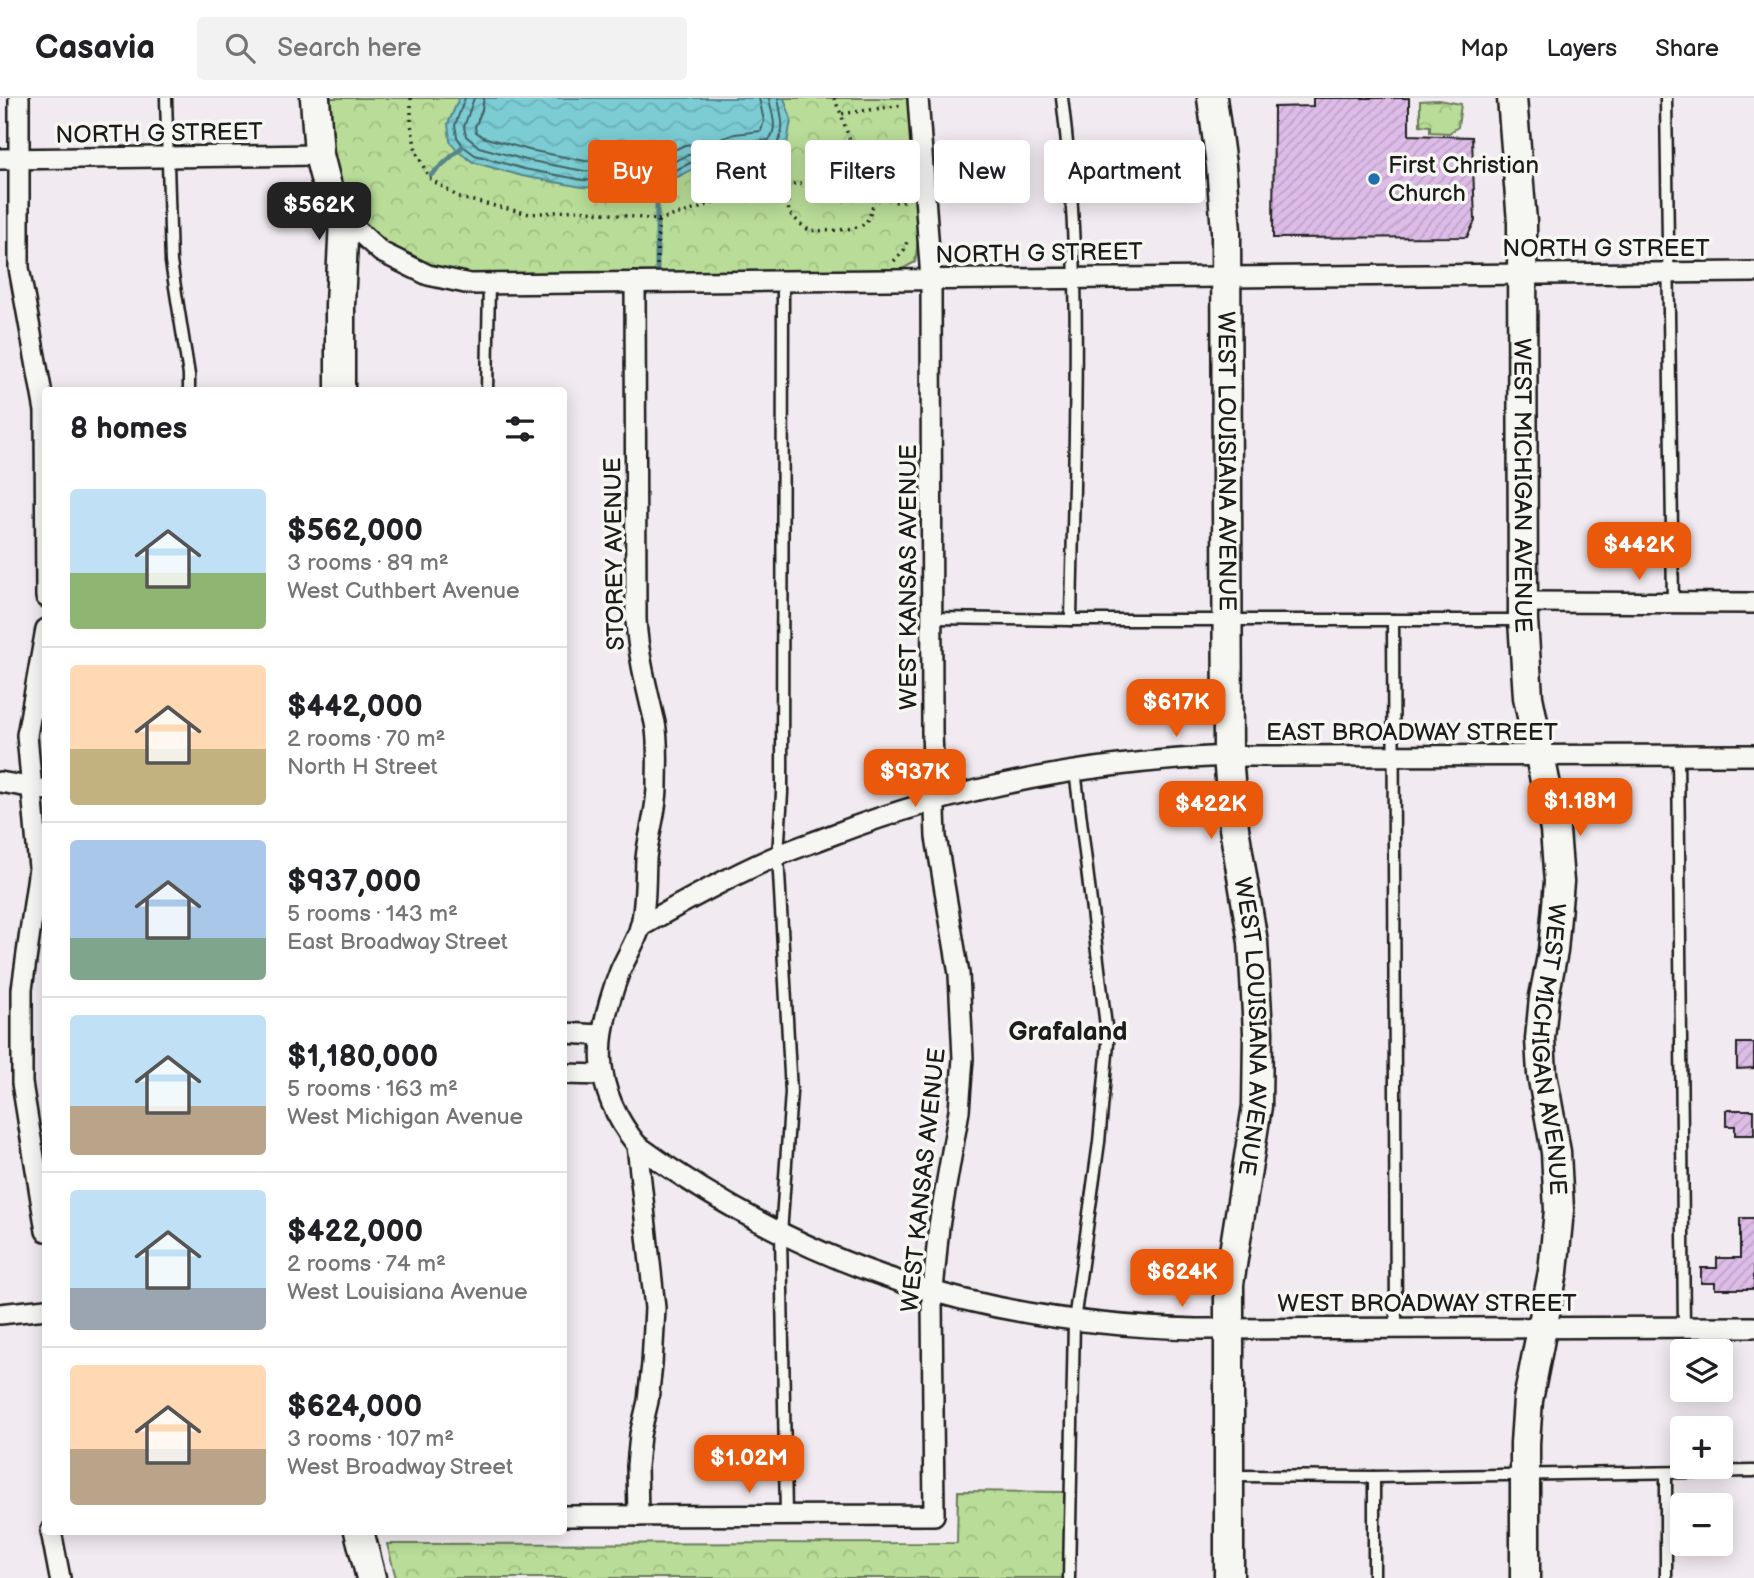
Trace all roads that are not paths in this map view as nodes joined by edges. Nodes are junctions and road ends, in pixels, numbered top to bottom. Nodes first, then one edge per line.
1 (19, 98) edge
2 (166, 98) edge
3 (315, 98) edge
4 (1062, 98) edge
5 (1212, 98) edge
6 (1513, 98) edge
7 (1666, 98) edge
8 (918, 101) edge
9 (319, 155) junction
10 (167, 157) junction
11 (10, 159) edge
12 (344, 218) junction
13 (1667, 272) junction
14 (1754, 272) edge
15 (1522, 274) junction
16 (1226, 275) junction
17 (1076, 276) junction
18 (932, 279) junction
19 (783, 281) junction
20 (635, 282) junction
21 (489, 284) junction
22 (189, 387) edge
23 (340, 387) edge
24 (487, 387) edge
25 (42, 394) edge
26 (1673, 603) junction
27 (1754, 603) edge
28 (1523, 611) junction
29 (932, 618) junction
30 (1071, 620) junction
31 (1227, 620) junction
32 (1394, 620) junction
33 (42, 651) edge
34 (1678, 755) junction
35 (1754, 755) edge
36 (1228, 756) junction
37 (1396, 756) junction
38 (1541, 756) junction
39 (1076, 770) junction
40 (0, 782) edge
41 (38, 789) edge
42 (935, 801) junction
43 (778, 855) junction
44 (640, 927) junction
45 (567, 1033) edge
46 (601, 1035) junction
47 (567, 1074) edge
48 (603, 1075) junction
49 (637, 1145) junction
50 (42, 1206) edge
51 (781, 1234) junction
52 (933, 1291) junction
53 (42, 1309) edge
54 (0, 1314) edge
55 (1074, 1321) junction
56 (1396, 1327) junction
57 (1542, 1327) junction
58 (1684, 1327) junction
59 (1754, 1327) edge
60 (1230, 1328) junction
61 (1754, 1471) edge
62 (1666, 1473) junction
63 (1525, 1475) junction
64 (1228, 1476) junction
65 (1374, 1476) junction
66 (786, 1515) junction
67 (567, 1516) edge
68 (638, 1516) junction
69 (52, 1535) edge
70 (360, 1535) edge
71 (60, 1578) edge
72 (371, 1578) edge
73 (1069, 1578) edge
74 (1229, 1578) edge
75 (1374, 1578) edge
76 (1525, 1578) edge
77 (1666, 1578) edge

1 - 11 street
2 - 10 lane
3 - 9 street
4 - 17 lane
5 - 16 street, WEST LOUISIANA AVENUE
6 - 15 street, WEST MICHIGAN AVENUE
7 - 13 lane
8 - 18 street, WEST KANSAS AVENUE
9 - 10 street, NORTH G STREET
9 - 12 street
10 - 11 street, NORTH G STREET
10 - 22 lane
11 - 25 street
12 - 21 street, NORTH G STREET
12 - 23 street
13 - 14 street, NORTH G STREET
13 - 15 street, NORTH G STREET
13 - 26 lane
15 - 16 street, NORTH G STREET
15 - 28 street, WEST MICHIGAN AVENUE
16 - 17 street, NORTH G STREET
16 - 31 street, WEST LOUISIANA AVENUE
17 - 18 street, NORTH G STREET
17 - 30 lane
18 - 19 street, NORTH G STREET
18 - 29 street, WEST KANSAS AVENUE
19 - 20 street, NORTH G STREET
19 - 43 lane
20 - 21 street, NORTH G STREET
20 - 44 street, STOREY AVENUE
21 - 24 lane
26 - 27 street
26 - 28 street
28 - 32 lane
28 - 38 street, WEST MICHIGAN AVENUE
29 - 30 lane
29 - 42 street, WEST KANSAS AVENUE
30 - 31 lane
31 - 32 lane
31 - 36 street, WEST LOUISIANA AVENUE
32 - 37 lane
33 - 41 street
34 - 35 street, EAST BROADWAY STREET
34 - 38 street, EAST BROADWAY STREET
34 - 58 lane
36 - 37 street, EAST BROADWAY STREET
36 - 39 street, EAST BROADWAY STREET
36 - 60 street, WEST LOUISIANA AVENUE
37 - 38 street, EAST BROADWAY STREET
37 - 56 lane
38 - 57 street, WEST MICHIGAN AVENUE
39 - 42 street, EAST BROADWAY STREET
39 - 55 lane
40 - 41 street
41 - 50 street
42 - 43 street, EAST BROADWAY STREET
42 - 52 street, WEST KANSAS AVENUE
43 - 44 street, EAST BROADWAY STREET
43 - 51 lane
44 - 46 street, STOREY AVENUE
45 - 46 street
46 - 48 street, STOREY AVENUE
47 - 48 street
48 - 49 street, STOREY AVENUE
49 - 51 street, WEST BROADWAY STREET
49 - 68 street, STOREY AVENUE
51 - 52 street, WEST BROADWAY STREET
51 - 66 lane
52 - 55 street, WEST BROADWAY STREET
52 - 66 street, WEST KANSAS AVENUE
53 - 54 street
55 - 60 street, WEST BROADWAY STREET
55 - 73 lane
56 - 57 street, WEST BROADWAY STREET
56 - 60 street, WEST BROADWAY STREET
57 - 58 street, WEST BROADWAY STREET
57 - 63 street, WEST MICHIGAN AVENUE
58 - 59 street, WEST BROADWAY STREET
60 - 64 street, WEST LOUISIANA AVENUE
61 - 62 lane
62 - 63 lane
62 - 77 lane
63 - 65 lane
63 - 76 street, WEST MICHIGAN AVENUE
64 - 65 lane
64 - 74 street, WEST LOUISIANA AVENUE
65 - 75 lane
66 - 68 street
67 - 68 street
69 - 71 street
70 - 72 street

